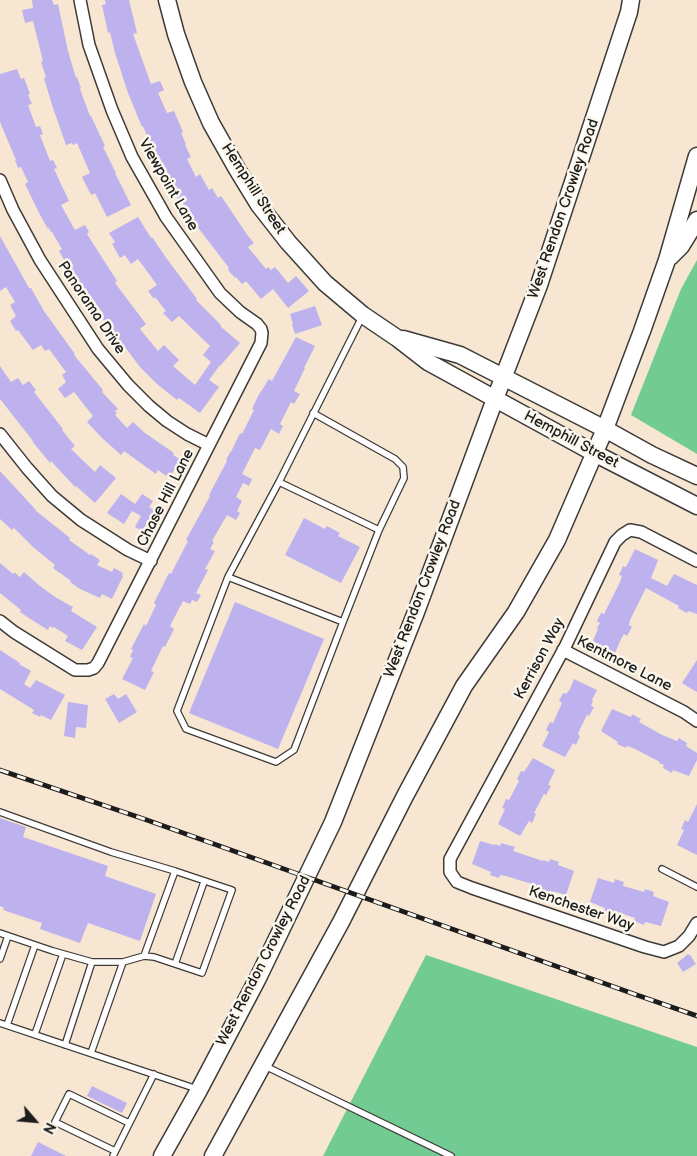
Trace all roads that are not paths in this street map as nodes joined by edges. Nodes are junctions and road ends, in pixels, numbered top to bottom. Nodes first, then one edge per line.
1 (80, 0) edge
2 (167, 0) edge
3 (631, 0) edge
4 (697, 156) edge
5 (0, 180) edge
6 (697, 220) edge
7 (666, 260) junction
8 (363, 316) junction
9 (262, 333) joint
10 (397, 338) junction
11 (504, 378) junction
12 (495, 399) junction
13 (313, 413) junction
14 (605, 429) junction
15 (0, 434) edge
16 (209, 445) junction
17 (594, 453) junction
18 (697, 476) edge
19 (279, 482) junction
20 (697, 506) edge
21 (379, 530) junction
22 (151, 561) junction
23 (697, 561) edge
24 (228, 577) junction
25 (0, 621) edge
26 (343, 622) junction
27 (563, 650) junction
28 (697, 721) edge
29 (0, 812) edge
30 (662, 870) dead end
31 (175, 872) junction
32 (450, 872) joint
33 (204, 882) junction
34 (697, 887) edge
35 (697, 923) edge
36 (0, 933) edge
37 (8, 936) junction
38 (35, 945) junction
39 (63, 954) junction
40 (144, 956) junction
41 (0, 959) edge
42 (92, 962) junction
43 (123, 962) junction
44 (175, 964) junction
45 (0, 1023) edge
46 (7, 1025) junction
47 (35, 1034) junction
48 (64, 1045) junction
49 (91, 1053) junction
50 (263, 1065) junction
51 (154, 1074) junction
52 (199, 1090) junction
53 (129, 1123) junction
54 (114, 1154) edge
55 (162, 1156) edge
56 (213, 1156) edge
57 (451, 1156) edge

1 - 9 street, Viewpoint Lane
2 - 8 main road, Hemphill Street
3 - 11 main road, West Rendon Crowley Road
4 - 7 main road
5 - 16 street, Panorama Drive
6 - 7 main road
7 - 14 main road
8 - 10 main road, Hemphill Street
8 - 13 lane
9 - 16 street, Chase Hill Lane
10 - 11 main road, Hemphill Street
10 - 12 main road, Hemphill Street
11 - 12 main road, West Rendon Crowley Road
11 - 14 main road, Hemphill Street
12 - 17 main road, Hemphill Street
12 - 52 main road, West Rendon Crowley Road
13 - 19 lane
13 - 21 lane
14 - 17 main road
14 - 18 main road, Hemphill Street
15 - 22 street
16 - 22 street, Chase Hill Lane
17 - 20 main road, Hemphill Street
17 - 50 main road
19 - 21 lane
19 - 24 lane
21 - 26 lane
22 - 25 street, Chase Hill Lane
23 - 27 street, Kerrison Way
24 - 26 lane
24 - 26 lane
27 - 28 street, Kentmore Lane
27 - 32 street, Kerrison Way
29 - 31 lane
30 - 34 lane
31 - 33 lane
31 - 40 lane
32 - 35 street, Kenchester Way
33 - 44 lane
33 - 44 lane
36 - 37 lane
37 - 38 lane
37 - 41 lane
38 - 39 lane
38 - 46 lane
39 - 42 lane
39 - 47 lane
40 - 43 lane
40 - 44 lane
42 - 43 lane
42 - 48 lane
43 - 49 lane
45 - 46 lane
46 - 47 lane
47 - 48 lane
48 - 49 lane
49 - 51 lane
50 - 56 main road
50 - 57 lane
51 - 52 lane
51 - 53 lane
52 - 55 main road, West Rendon Crowley Road
53 - 54 lane
53 - 54 lane

